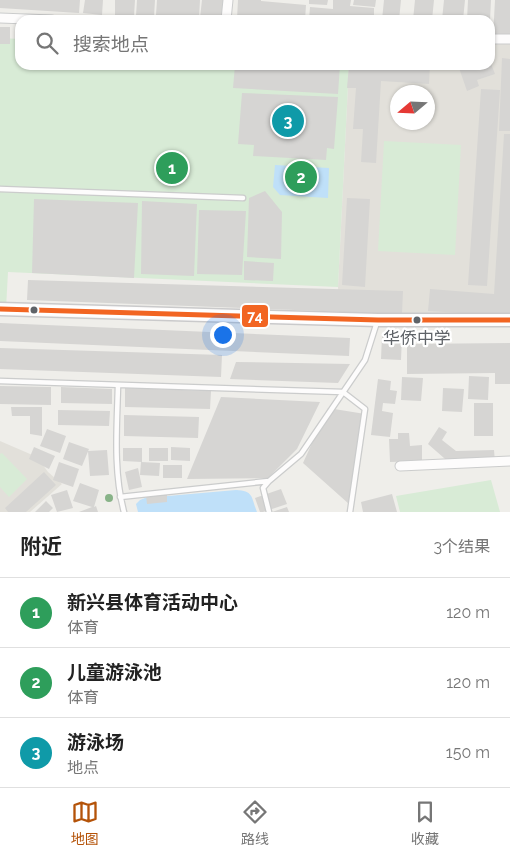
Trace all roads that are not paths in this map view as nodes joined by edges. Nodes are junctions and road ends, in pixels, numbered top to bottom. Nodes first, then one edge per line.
1 (228, 0) edge
2 (226, 15) edge
3 (0, 18) edge
4 (15, 19) edge
5 (495, 39) edge
6 (510, 39) edge
7 (0, 189) edge
8 (242, 198) dead end
9 (0, 309) edge
10 (378, 320) junction
11 (510, 320) edge
12 (0, 381) edge
13 (118, 385) junction
14 (343, 392) junction
15 (510, 461) edge
16 (400, 466) dead end
17 (269, 482) junction
18 (120, 497) junction
19 (124, 512) edge
20 (269, 512) edge
21 (350, 512) edge

1 - 2 street
3 - 4 street
5 - 6 street
7 - 8 lane
9 - 10 street
10 - 11 street
10 - 14 lane
12 - 13 lane
13 - 14 lane
13 - 18 lane
14 - 17 lane
14 - 21 lane
15 - 16 street
17 - 18 lane
17 - 20 lane
18 - 19 lane

